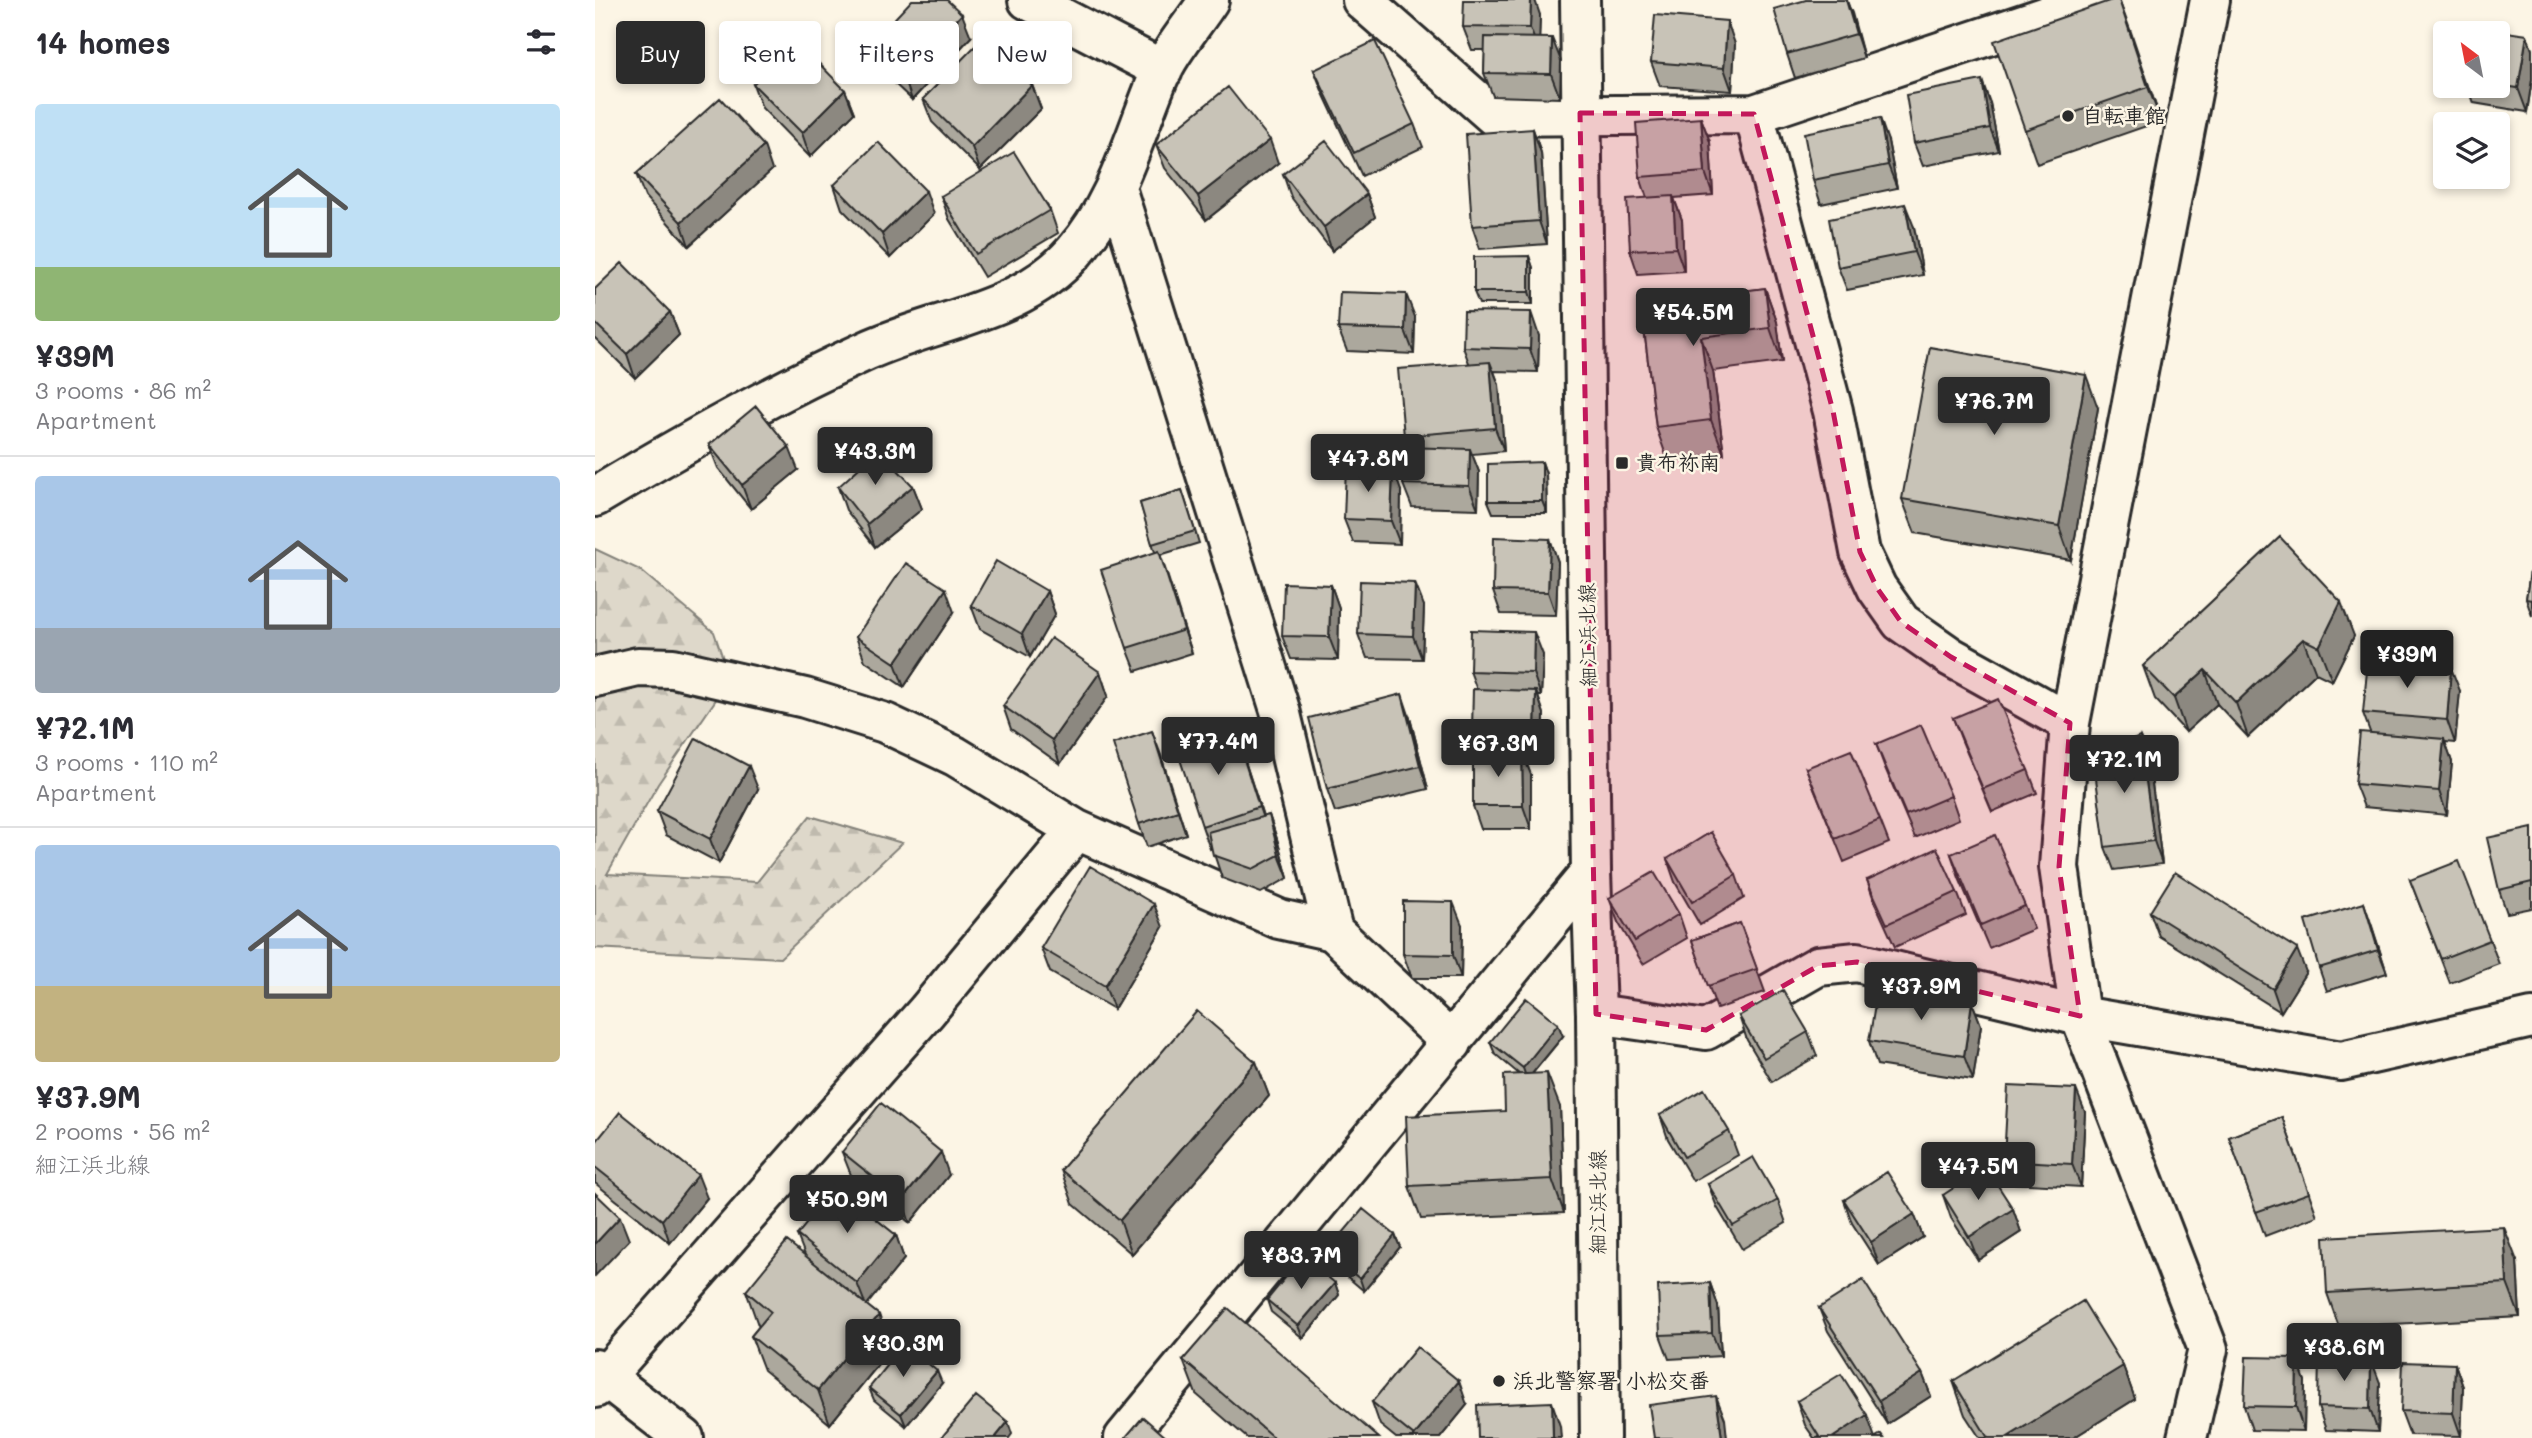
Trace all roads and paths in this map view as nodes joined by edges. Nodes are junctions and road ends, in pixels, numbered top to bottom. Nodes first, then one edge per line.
1 (1028, 0) edge
2 (1209, 0) edge
3 (1362, 0) edge
4 (1580, 0) edge
5 (2095, 0) edge
6 (2210, 0) edge
7 (1163, 70) junction
8 (1580, 113) junction
9 (1755, 114) junction
10 (1116, 188) junction
11 (595, 497) edge
12 (595, 677) edge
13 (2070, 723) junction
14 (1077, 830) junction
15 (1591, 872) junction
16 (1333, 930) junction
17 (1596, 1014) junction
18 (2080, 1016) junction
19 (2532, 1018) edge
20 (1451, 1043) junction
21 (599, 1378) edge
22 (684, 1438) edge
23 (1124, 1438) edge
24 (1599, 1438) edge
25 (2187, 1438) edge

1 - 7 street
2 - 7 street
3 - 8 street
4 - 8 street, 細江浜北線
5 - 9 street
6 - 13 street
7 - 10 street
8 - 9 street
8 - 15 street, 細江浜北線
9 - 13 street
10 - 11 street
10 - 16 street
12 - 14 street
13 - 18 street
14 - 16 street
14 - 21 street
15 - 17 street, 細江浜北線
15 - 20 street
16 - 20 street
17 - 18 street
17 - 24 street, 細江浜北線
18 - 19 street
18 - 25 street
20 - 23 street
21 - 22 street

